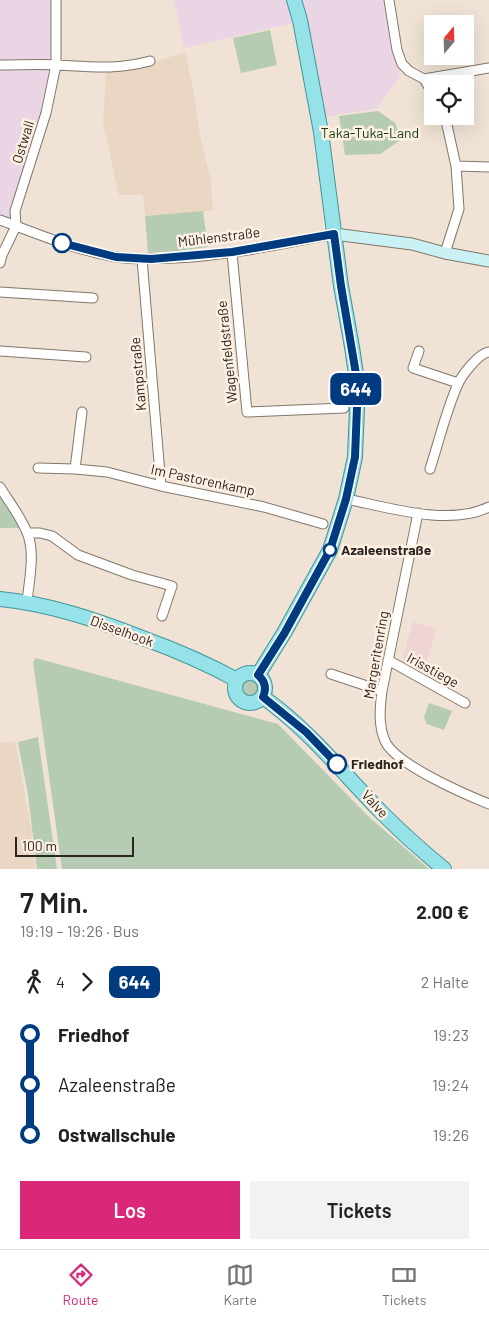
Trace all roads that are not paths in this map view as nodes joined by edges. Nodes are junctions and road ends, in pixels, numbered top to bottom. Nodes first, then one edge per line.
1 (56, 0) edge
2 (294, 0) edge
3 (389, 0) edge
4 (150, 61) dead end
5 (0, 65) edge
6 (56, 65) junction
7 (489, 68) edge
8 (448, 75) edge
9 (424, 79) edge
10 (447, 125) edge
11 (456, 166) junction
12 (489, 167) edge
13 (0, 220) edge
14 (16, 226) junction
15 (334, 234) junction
16 (232, 252) junction
17 (445, 253) junction
18 (142, 260) junction
19 (489, 261) edge
20 (0, 263) edge
21 (0, 292) edge
22 (93, 298) dead end
23 (0, 351) edge
24 (419, 351) dead end
25 (489, 352) edge
26 (86, 357) dead end
27 (458, 383) junction
28 (344, 408) dead end
29 (82, 412) dead end
30 (38, 468) dead end
31 (75, 469) junction
32 (430, 469) dead end
33 (161, 486) junction
34 (0, 487) edge
35 (346, 499) junction
36 (489, 506) edge
37 (418, 513) junction
38 (323, 524) dead end
39 (28, 533) junction
40 (0, 599) edge
41 (27, 602) junction
42 (162, 616) dead end
43 (388, 660) junction
44 (331, 674) dead end
45 (258, 675) junction
46 (238, 680) junction
47 (382, 691) junction
48 (263, 697) junction
49 (465, 703) dead end
50 (489, 804) edge
51 (444, 869) edge

1 - 6 street, Ostwall
2 - 15 main road
3 - 9 street
4 - 6 street
5 - 6 street
6 - 14 street, Ostwall
7 - 8 street
10 - 11 street
11 - 12 street
11 - 17 street
13 - 14 street, Mühlenstraße
14 - 18 street, Mühlenstraße
14 - 20 street
15 - 16 street, Mühlenstraße
15 - 17 street, Mühlenstraße
15 - 35 main road
16 - 18 street, Mühlenstraße
16 - 28 street, Wagenfeldstraße
17 - 19 street, Mühlenstraße
18 - 33 street, Kampstraße
21 - 22 street
23 - 26 street
24 - 27 street
25 - 27 street
27 - 32 street
29 - 31 street
30 - 31 street, Im Pastorenkamp
31 - 33 street, Im Pastorenkamp
33 - 38 street, Im Pastorenkamp
34 - 39 street
35 - 37 street
35 - 45 main road
36 - 37 street
37 - 43 street, Margeritenring
39 - 41 street
39 - 42 street
40 - 41 main road, Disselhook
41 - 46 main road, Disselhook
43 - 47 street, Margeritenring
43 - 49 street, Irisstiege
44 - 47 street
45 - 46 main road
45 - 48 main road
46 - 48 main road
47 - 50 street, Margeritenring
48 - 51 main road, Valve

